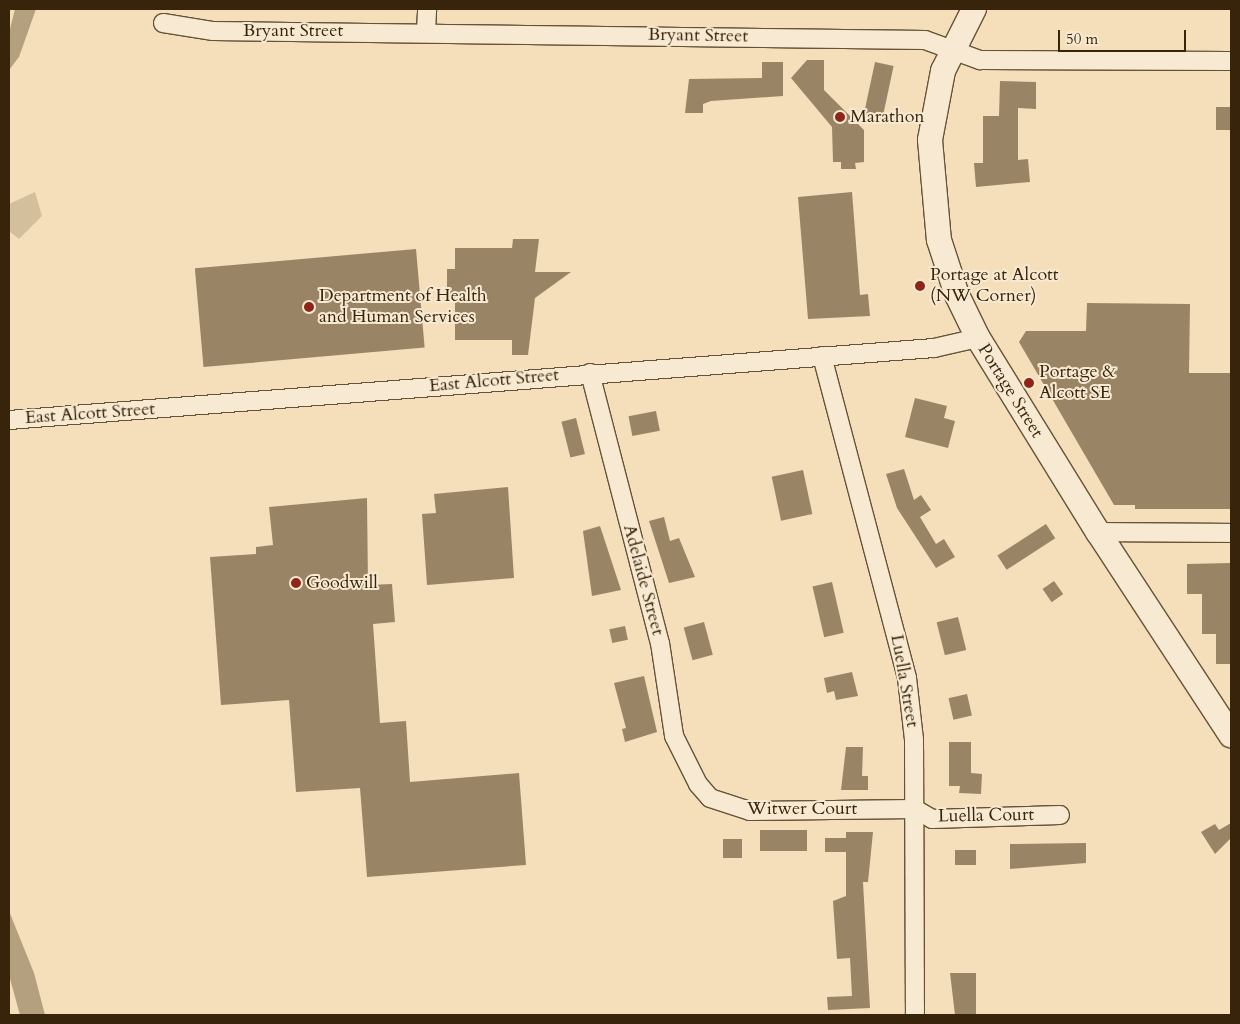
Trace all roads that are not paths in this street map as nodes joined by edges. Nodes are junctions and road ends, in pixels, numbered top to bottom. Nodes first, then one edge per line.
1 (427, 9) edge
2 (974, 9) edge
3 (163, 23) dead end
4 (426, 32) junction
5 (951, 50) junction
6 (1231, 61) edge
7 (978, 338) junction
8 (822, 356) junction
9 (590, 373) junction
10 (9, 420) edge
11 (1098, 532) junction
12 (1231, 533) edge
13 (1231, 735) edge
14 (698, 784) joint
15 (915, 809) junction
16 (1060, 815) dead end
17 (915, 1015) edge

1 - 4 street
2 - 5 main road, Portage Street
3 - 4 street, Bryant Street
4 - 5 street, Bryant Street
5 - 6 street, Bryant Street
5 - 7 main road, Portage Street
7 - 8 street, East Alcott Street
7 - 11 main road, Portage Street
8 - 9 street, East Alcott Street
8 - 15 street, Luella Street
9 - 10 street, East Alcott Street
9 - 14 street, Adelaide Street
11 - 12 street
11 - 13 main road, Portage Street
14 - 15 street, Witwer Court
15 - 16 street, Luella Court
15 - 17 street, Luella Street

